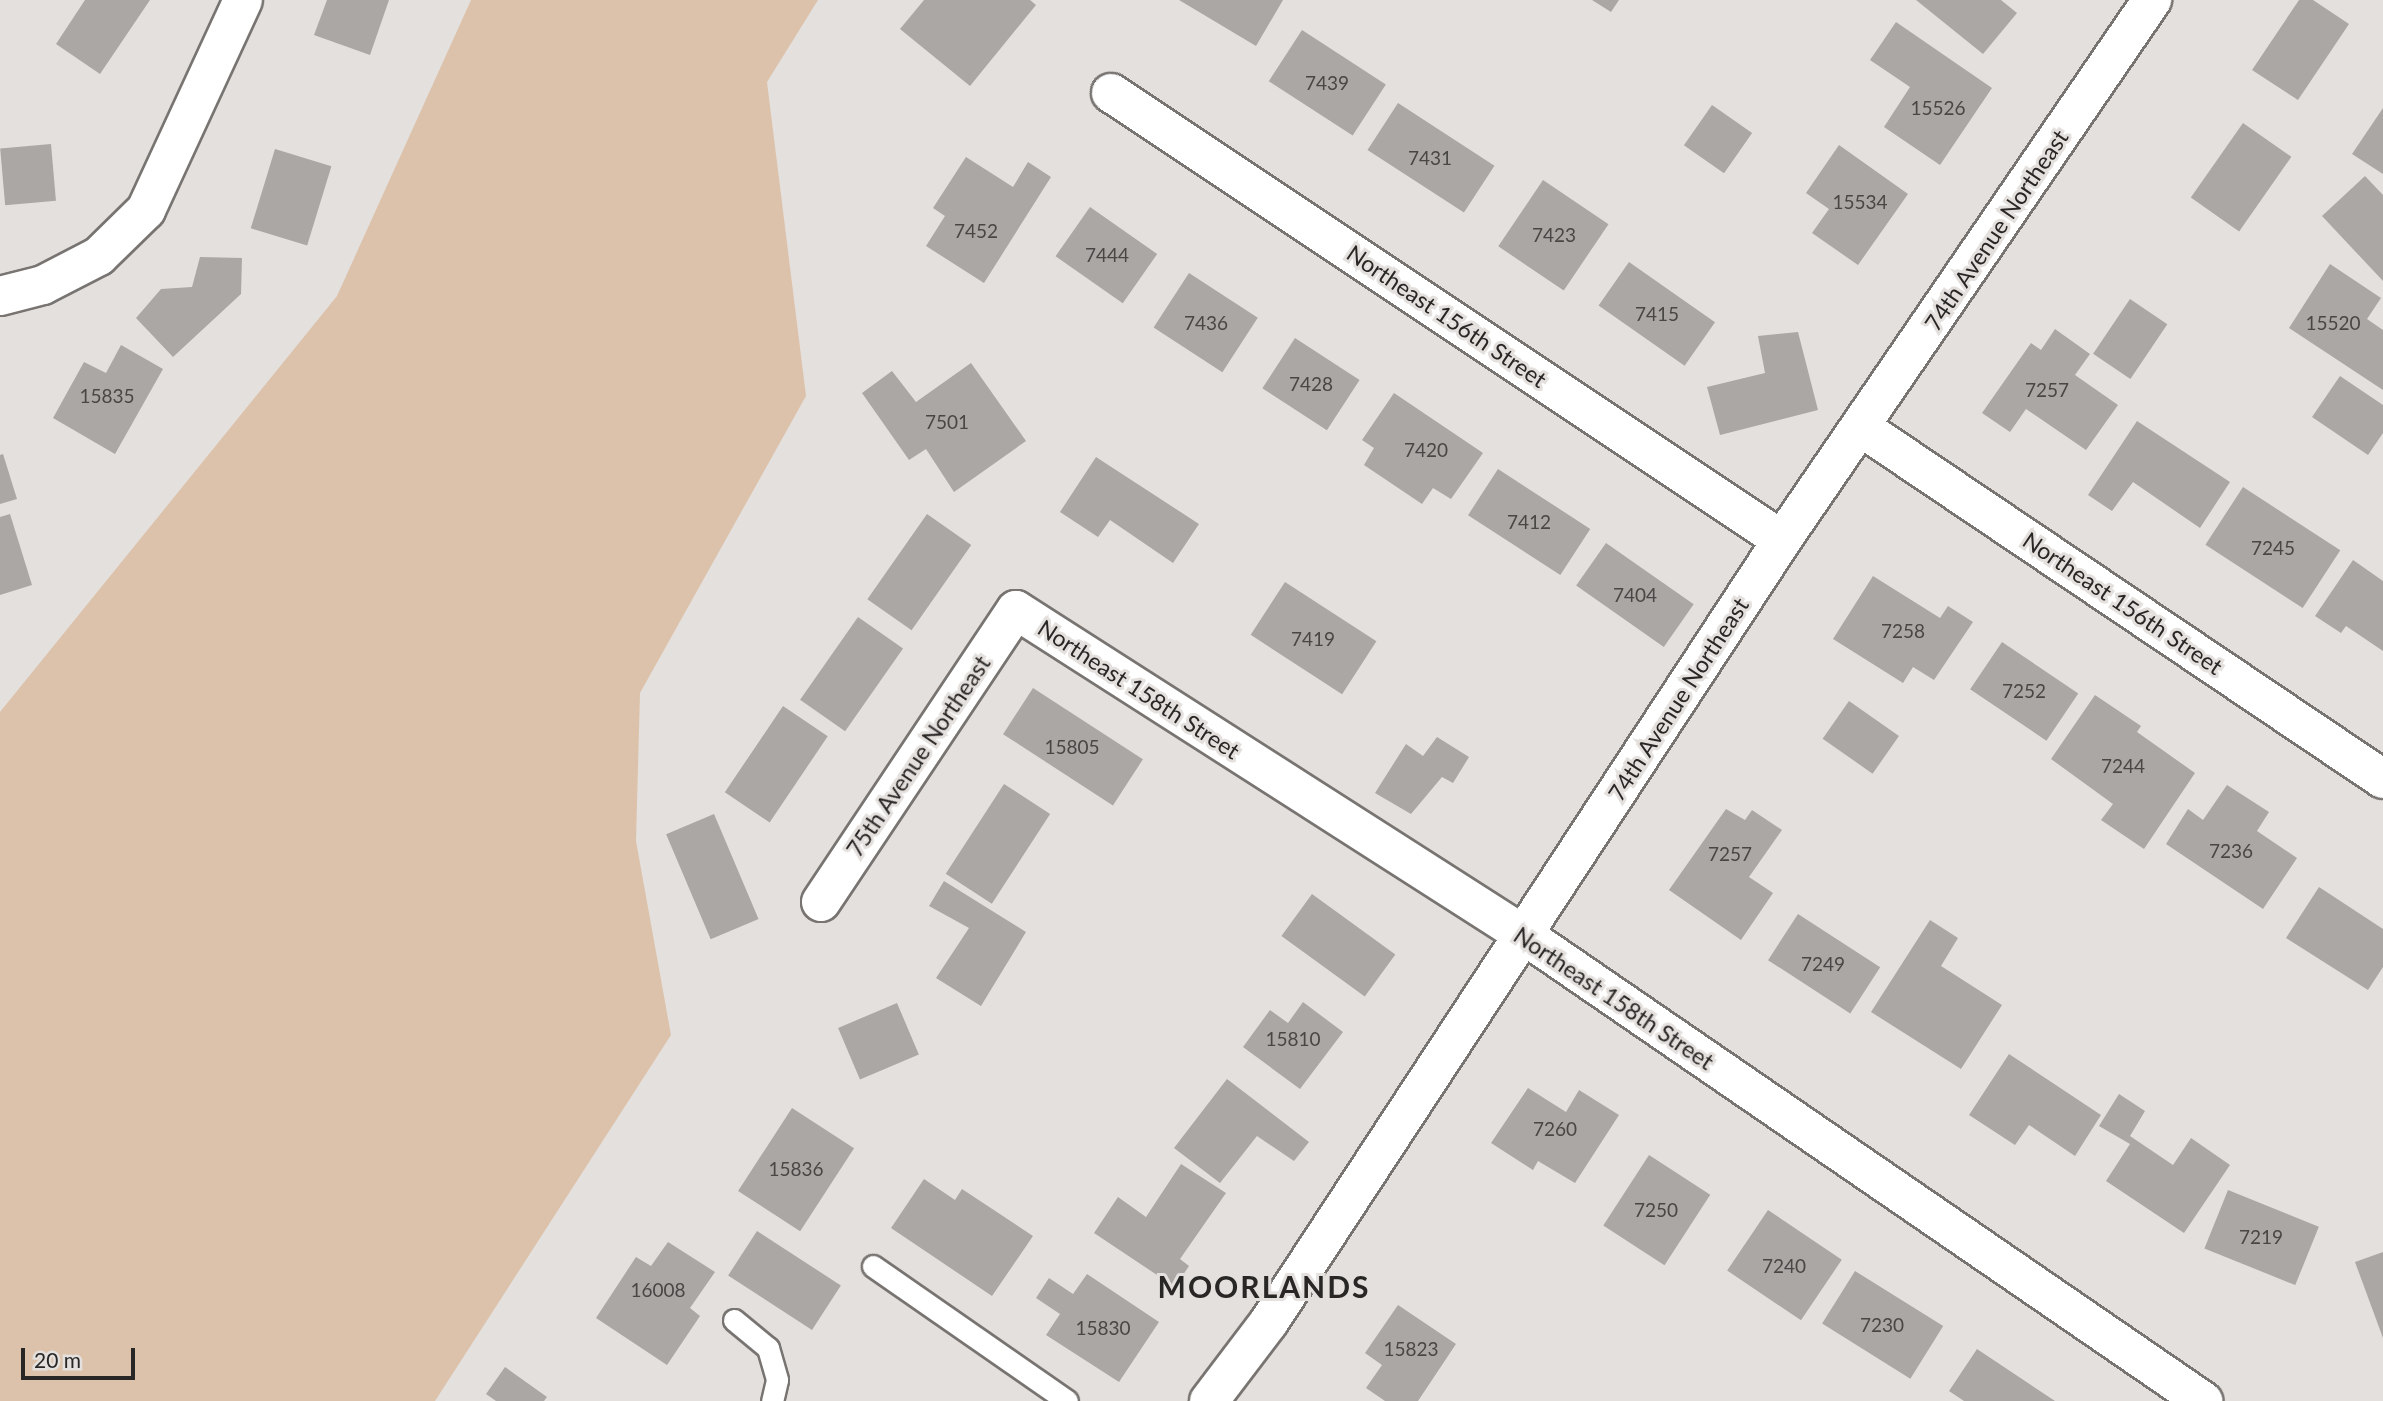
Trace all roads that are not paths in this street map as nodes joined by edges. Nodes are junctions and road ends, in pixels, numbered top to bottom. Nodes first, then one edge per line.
1 (243, 0) edge
2 (2152, 0) edge
3 (1111, 93) dead end
4 (0, 296) edge
5 (1862, 428) junction
6 (1782, 540) junction
7 (1016, 610) joint
8 (2383, 779) edge
9 (821, 902) dead end
10 (1524, 936) junction
11 (873, 1266) dead end
12 (733, 1320) dead end
13 (772, 1401) edge
14 (1067, 1401) edge
15 (1209, 1401) edge
16 (2203, 1401) edge

1 - 4 street
2 - 5 street, 74th Avenue Northeast
3 - 6 street, Northeast 156th Street
5 - 6 street, 74th Avenue Northeast
5 - 8 street, Northeast 156th Street
6 - 10 street, 74th Avenue Northeast
7 - 9 street, 75th Avenue Northeast
7 - 10 street, Northeast 158th Street
10 - 15 street, 74th Avenue Northeast
10 - 16 street, Northeast 158th Street
11 - 14 lane
12 - 13 lane

